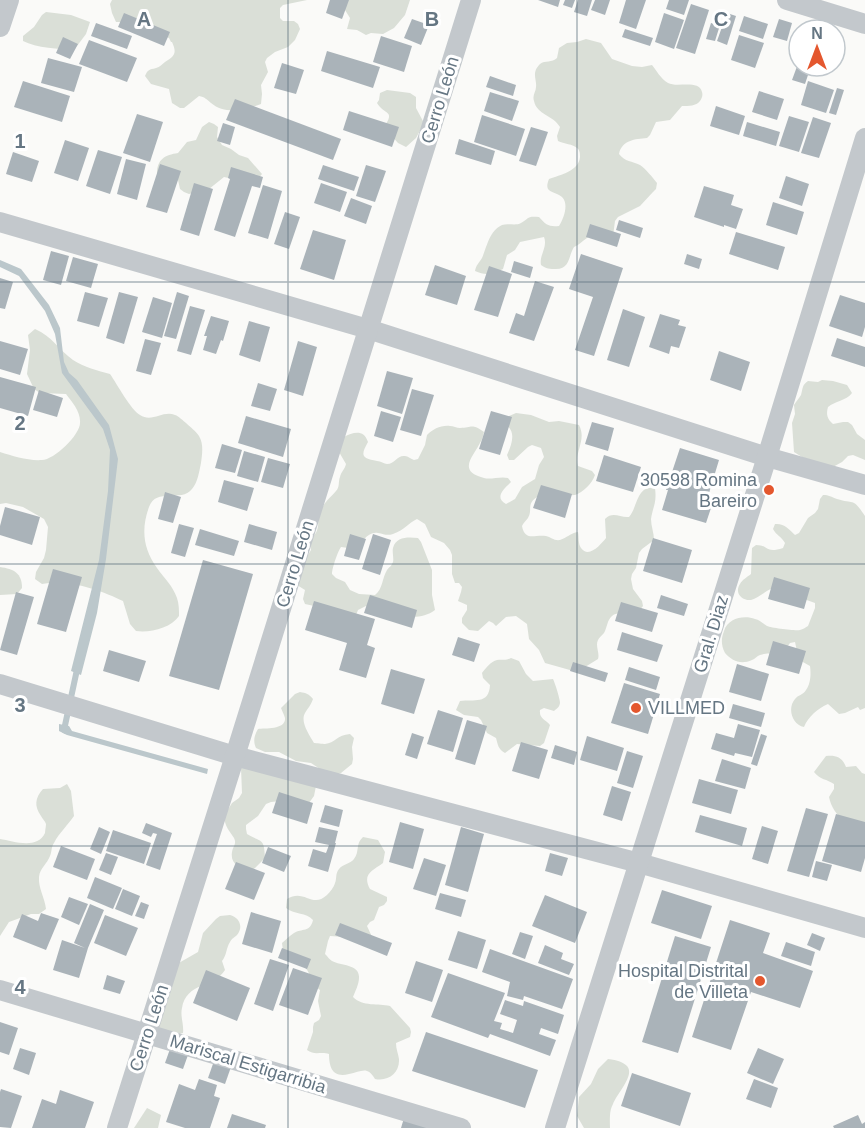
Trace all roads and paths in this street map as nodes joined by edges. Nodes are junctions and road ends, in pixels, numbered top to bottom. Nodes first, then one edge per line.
1 (9, 0) edge
2 (471, 0) edge
3 (787, 0) edge
4 (865, 24) edge
5 (0, 27) edge
6 (865, 138) edge
7 (0, 222) edge
8 (368, 329) junction
9 (767, 457) junction
10 (865, 485) edge
11 (0, 684) edge
12 (235, 756) junction
13 (639, 863) junction
14 (865, 928) edge
15 (0, 990) edge
16 (147, 1034) junction
17 (117, 1128) edge
18 (461, 1128) edge
19 (555, 1128) edge

1 - 5 street
2 - 8 street, Cerro León
3 - 4 street
6 - 9 street, Gral. Diaz
7 - 8 street
8 - 9 street
8 - 12 street, Cerro León
9 - 10 street
9 - 13 street, Gral. Diaz
11 - 12 street
12 - 13 street
12 - 16 street, Cerro León
13 - 14 street
13 - 19 street, Gral. Diaz
15 - 16 street, Mariscal Estigarribia
16 - 17 street, Cerro León
16 - 18 street, Mariscal Estigarribia

